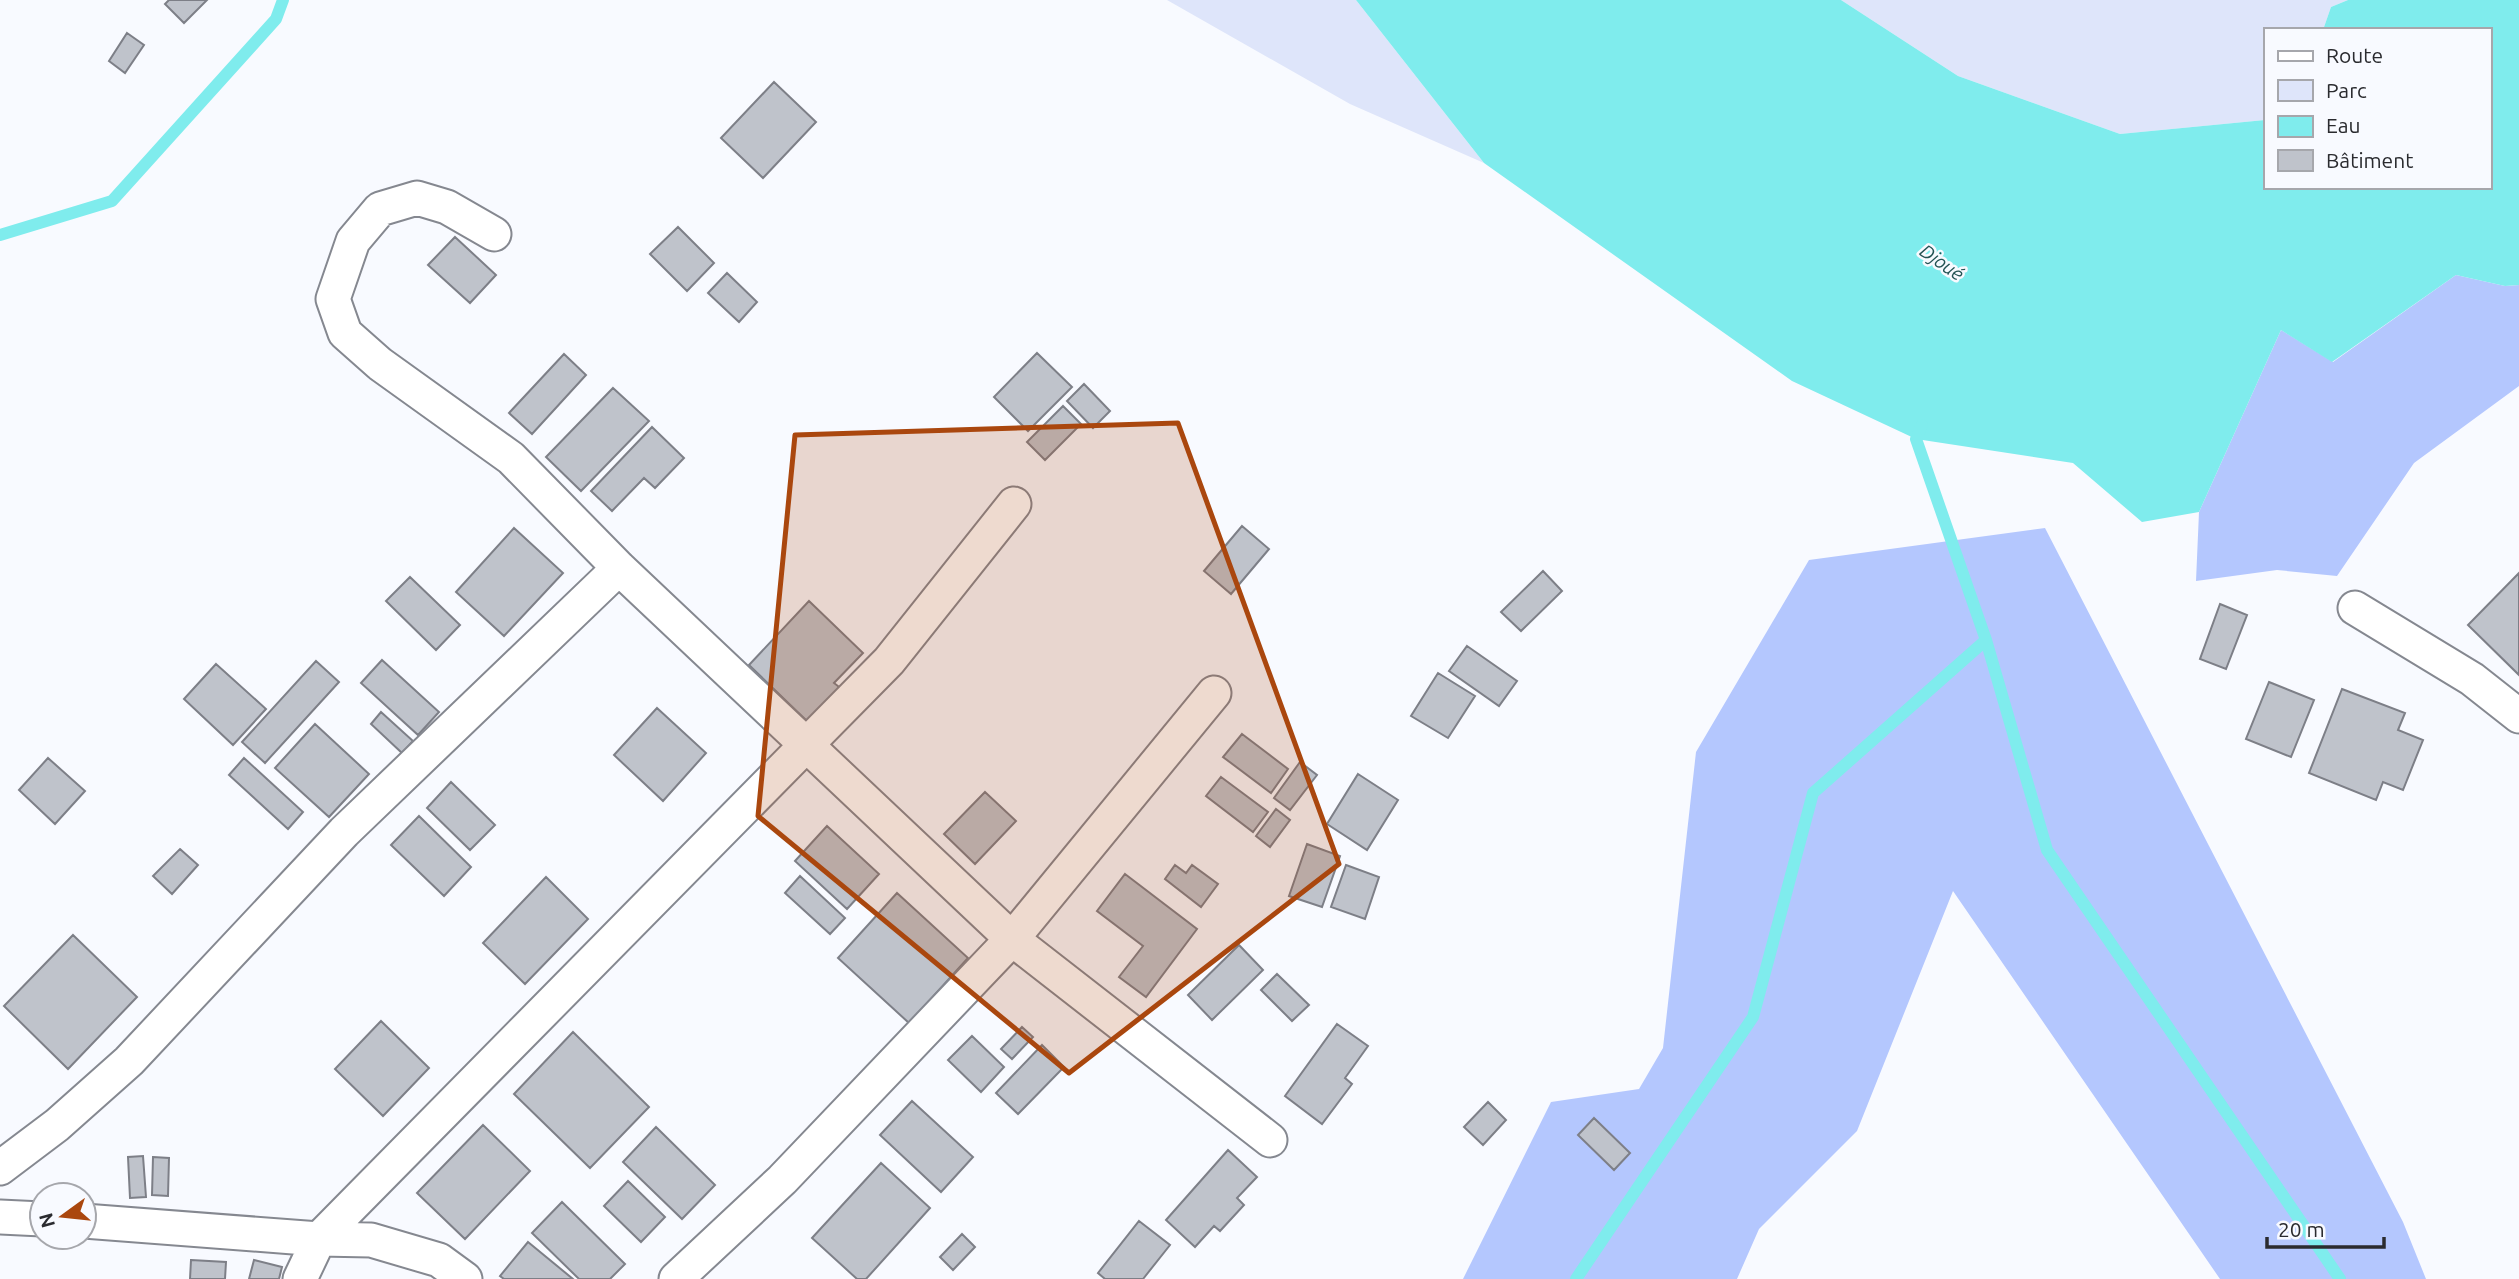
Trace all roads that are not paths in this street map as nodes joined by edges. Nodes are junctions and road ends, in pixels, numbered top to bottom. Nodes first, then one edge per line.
1 (494, 234) dead end
2 (1014, 504) dead end
3 (619, 568) junction
4 (2355, 608) dead end
5 (1214, 693) dead end
6 (2519, 716) edge
7 (807, 743) junction
8 (1012, 939) junction
9 (1270, 1140) dead end
10 (0, 1168) edge
11 (0, 1217) edge
12 (28, 1218) edge
13 (98, 1222) edge
14 (319, 1240) junction
15 (300, 1279) edge
16 (465, 1279) edge
17 (676, 1279) edge

1 - 3 street
2 - 7 street
3 - 7 street
3 - 10 street
4 - 6 street
5 - 8 street
7 - 8 street
7 - 14 street
8 - 9 street
8 - 17 street
11 - 12 street
13 - 14 street
14 - 15 street
14 - 16 street

